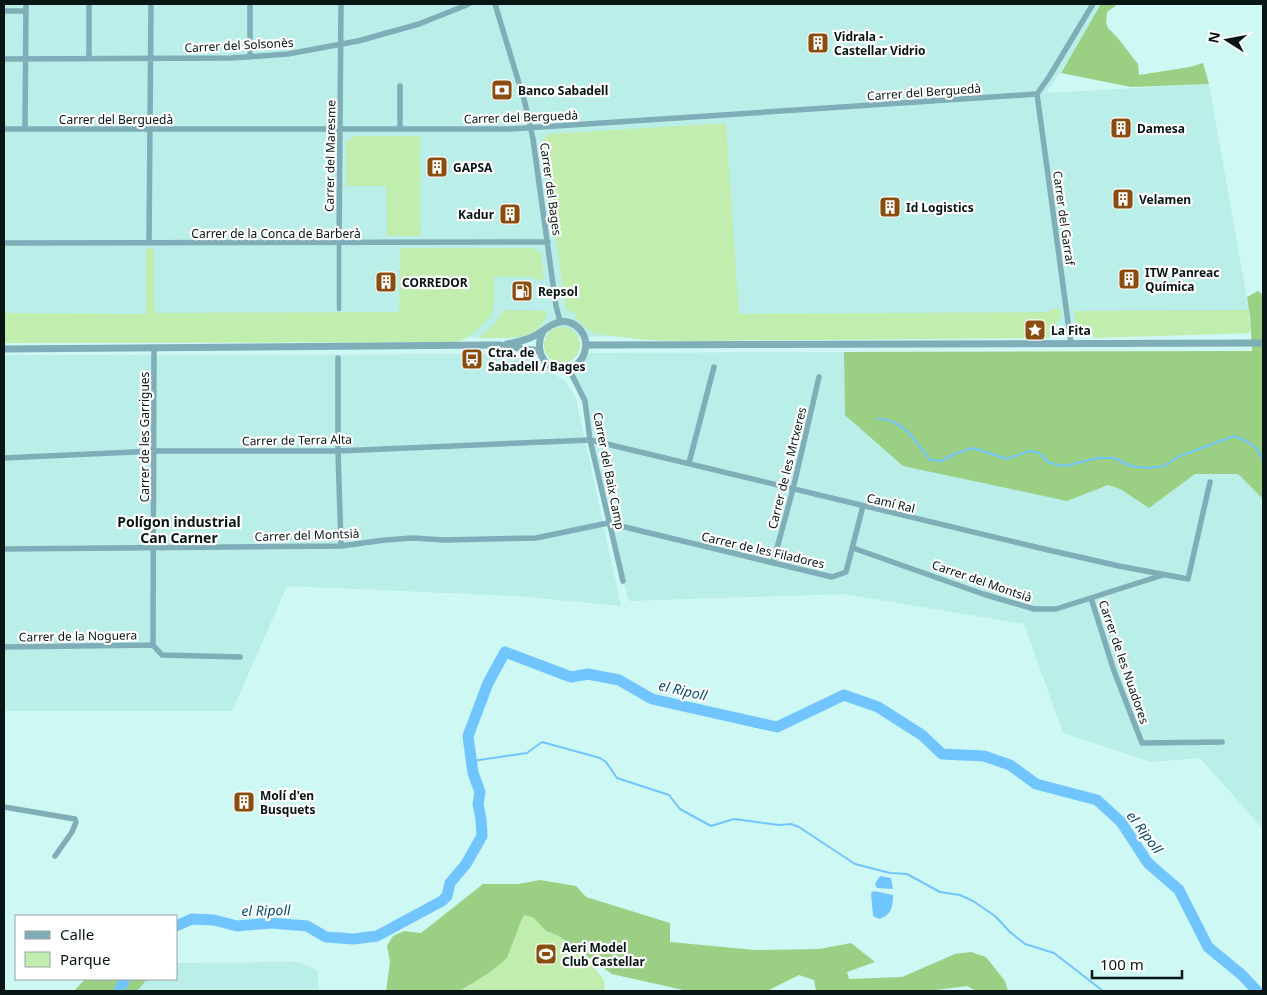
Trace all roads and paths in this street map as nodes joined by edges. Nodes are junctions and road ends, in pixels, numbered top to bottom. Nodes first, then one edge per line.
1 (26, 4) edge
2 (89, 4) edge
3 (151, 4) edge
4 (250, 4) edge
5 (341, 4) edge
6 (469, 4) edge
7 (494, 4) edge
8 (1093, 4) edge
9 (4, 11) edge
10 (26, 11) junction
11 (341, 45) junction
12 (250, 57) junction
13 (4, 58) edge
14 (26, 58) junction
15 (89, 58) junction
16 (151, 58) junction
17 (400, 86) dead end
18 (1037, 94) junction
19 (25, 128) junction
20 (531, 128) junction
21 (4, 129) edge
22 (150, 129) junction
23 (341, 129) junction
24 (400, 129) junction
25 (339, 242) junction
26 (548, 242) junction
27 (4, 243) edge
28 (149, 243) junction
29 (339, 309) dead end
30 (560, 321) junction
31 (543, 331) junction
32 (1263, 343) edge
33 (586, 344) junction
34 (1071, 344) junction
35 (500, 345) junction
36 (154, 348) junction
37 (4, 349) edge
38 (539, 351) junction
39 (338, 358) dead end
40 (572, 367) junction
41 (714, 367) dead end
42 (820, 377) dead end
43 (590, 440) junction
44 (154, 451) junction
45 (338, 451) junction
46 (4, 458) edge
47 (690, 464) junction
48 (1210, 482) dead end
49 (793, 489) junction
50 (863, 506) junction
51 (608, 523) junction
52 (341, 546) junction
53 (154, 548) junction
54 (853, 548) junction
55 (4, 549) edge
56 (773, 563) junction
57 (1164, 574) junction
58 (622, 582) dead end
59 (1091, 598) junction
60 (153, 645) junction
61 (4, 647) edge
62 (240, 657) dead end
63 (1222, 742) dead end
64 (4, 807) edge
65 (55, 856) dead end

1 - 10 street
2 - 15 street
3 - 16 street
4 - 12 street
5 - 11 street, Carrer del Maresme
6 - 11 street, Carrer del Solsonès
7 - 20 street, Carrer del Bages
8 - 18 street
9 - 10 street
10 - 14 street
11 - 12 street, Carrer del Solsonès
11 - 23 street, Carrer del Maresme
12 - 16 street, Carrer del Solsonès
13 - 14 street, Carrer del Solsonès
14 - 15 street, Carrer del Solsonès
14 - 19 street
15 - 16 street, Carrer del Solsonès
16 - 22 street
17 - 24 street
18 - 20 street, Carrer del Berguedà
18 - 34 street, Carrer del Garraf
19 - 21 street, Carrer del Berguedà
19 - 22 street, Carrer del Berguedà
20 - 24 street, Carrer del Berguedà
20 - 26 street, Carrer del Bages
22 - 23 street, Carrer del Berguedà
22 - 28 street
23 - 24 street, Carrer del Berguedà
23 - 25 street, Carrer del Maresme
25 - 26 street, Carrer de la Conca de Barberà
25 - 28 street, Carrer de la Conca de Barberà
25 - 29 street, Carrer del Maresme
26 - 30 street, Carrer del Bages
27 - 28 street, Carrer de la Conca de Barberà
30 - 31 street
30 - 33 street
31 - 35 street
31 - 38 street
32 - 34 street
33 - 34 street
33 - 40 street
35 - 36 street
35 - 38 street
36 - 37 street
36 - 44 street, Carrer de les Garrigues
38 - 40 street
39 - 45 street
40 - 43 street, Carrer del Baix Camp
41 - 47 street
42 - 49 street, Carrer de les Mrtxeres
43 - 45 street, Carrer de Terra Alta
43 - 47 street, Camí Ral
43 - 51 street, Carrer del Baix Camp
44 - 45 street, Carrer de Terra Alta
44 - 46 street, Carrer de Terra Alta
44 - 53 street, Carrer de les Garrigues
45 - 52 street
47 - 49 street, Camí Ral
48 - 57 street, Camí Ral
49 - 50 street, Camí Ral
49 - 56 street, Carrer de les Mrtxeres
50 - 54 street, Carrer de les Filadores
50 - 57 street, Camí Ral
51 - 52 street, Carrer del Montsià
51 - 56 street, Carrer de les Filadores
51 - 58 street, Carrer del Baix Camp
52 - 53 street, Carrer del Montsià
53 - 55 street, Carrer del Montsià
53 - 60 street, Carrer de les Garrigues
54 - 56 street, Carrer de les Filadores
54 - 59 street, Carrer del Montsià
57 - 59 street, Carrer del Montsià
59 - 63 street, Carrer de les Nuadores
60 - 61 street, Carrer de la Noguera
60 - 62 street
64 - 65 street

